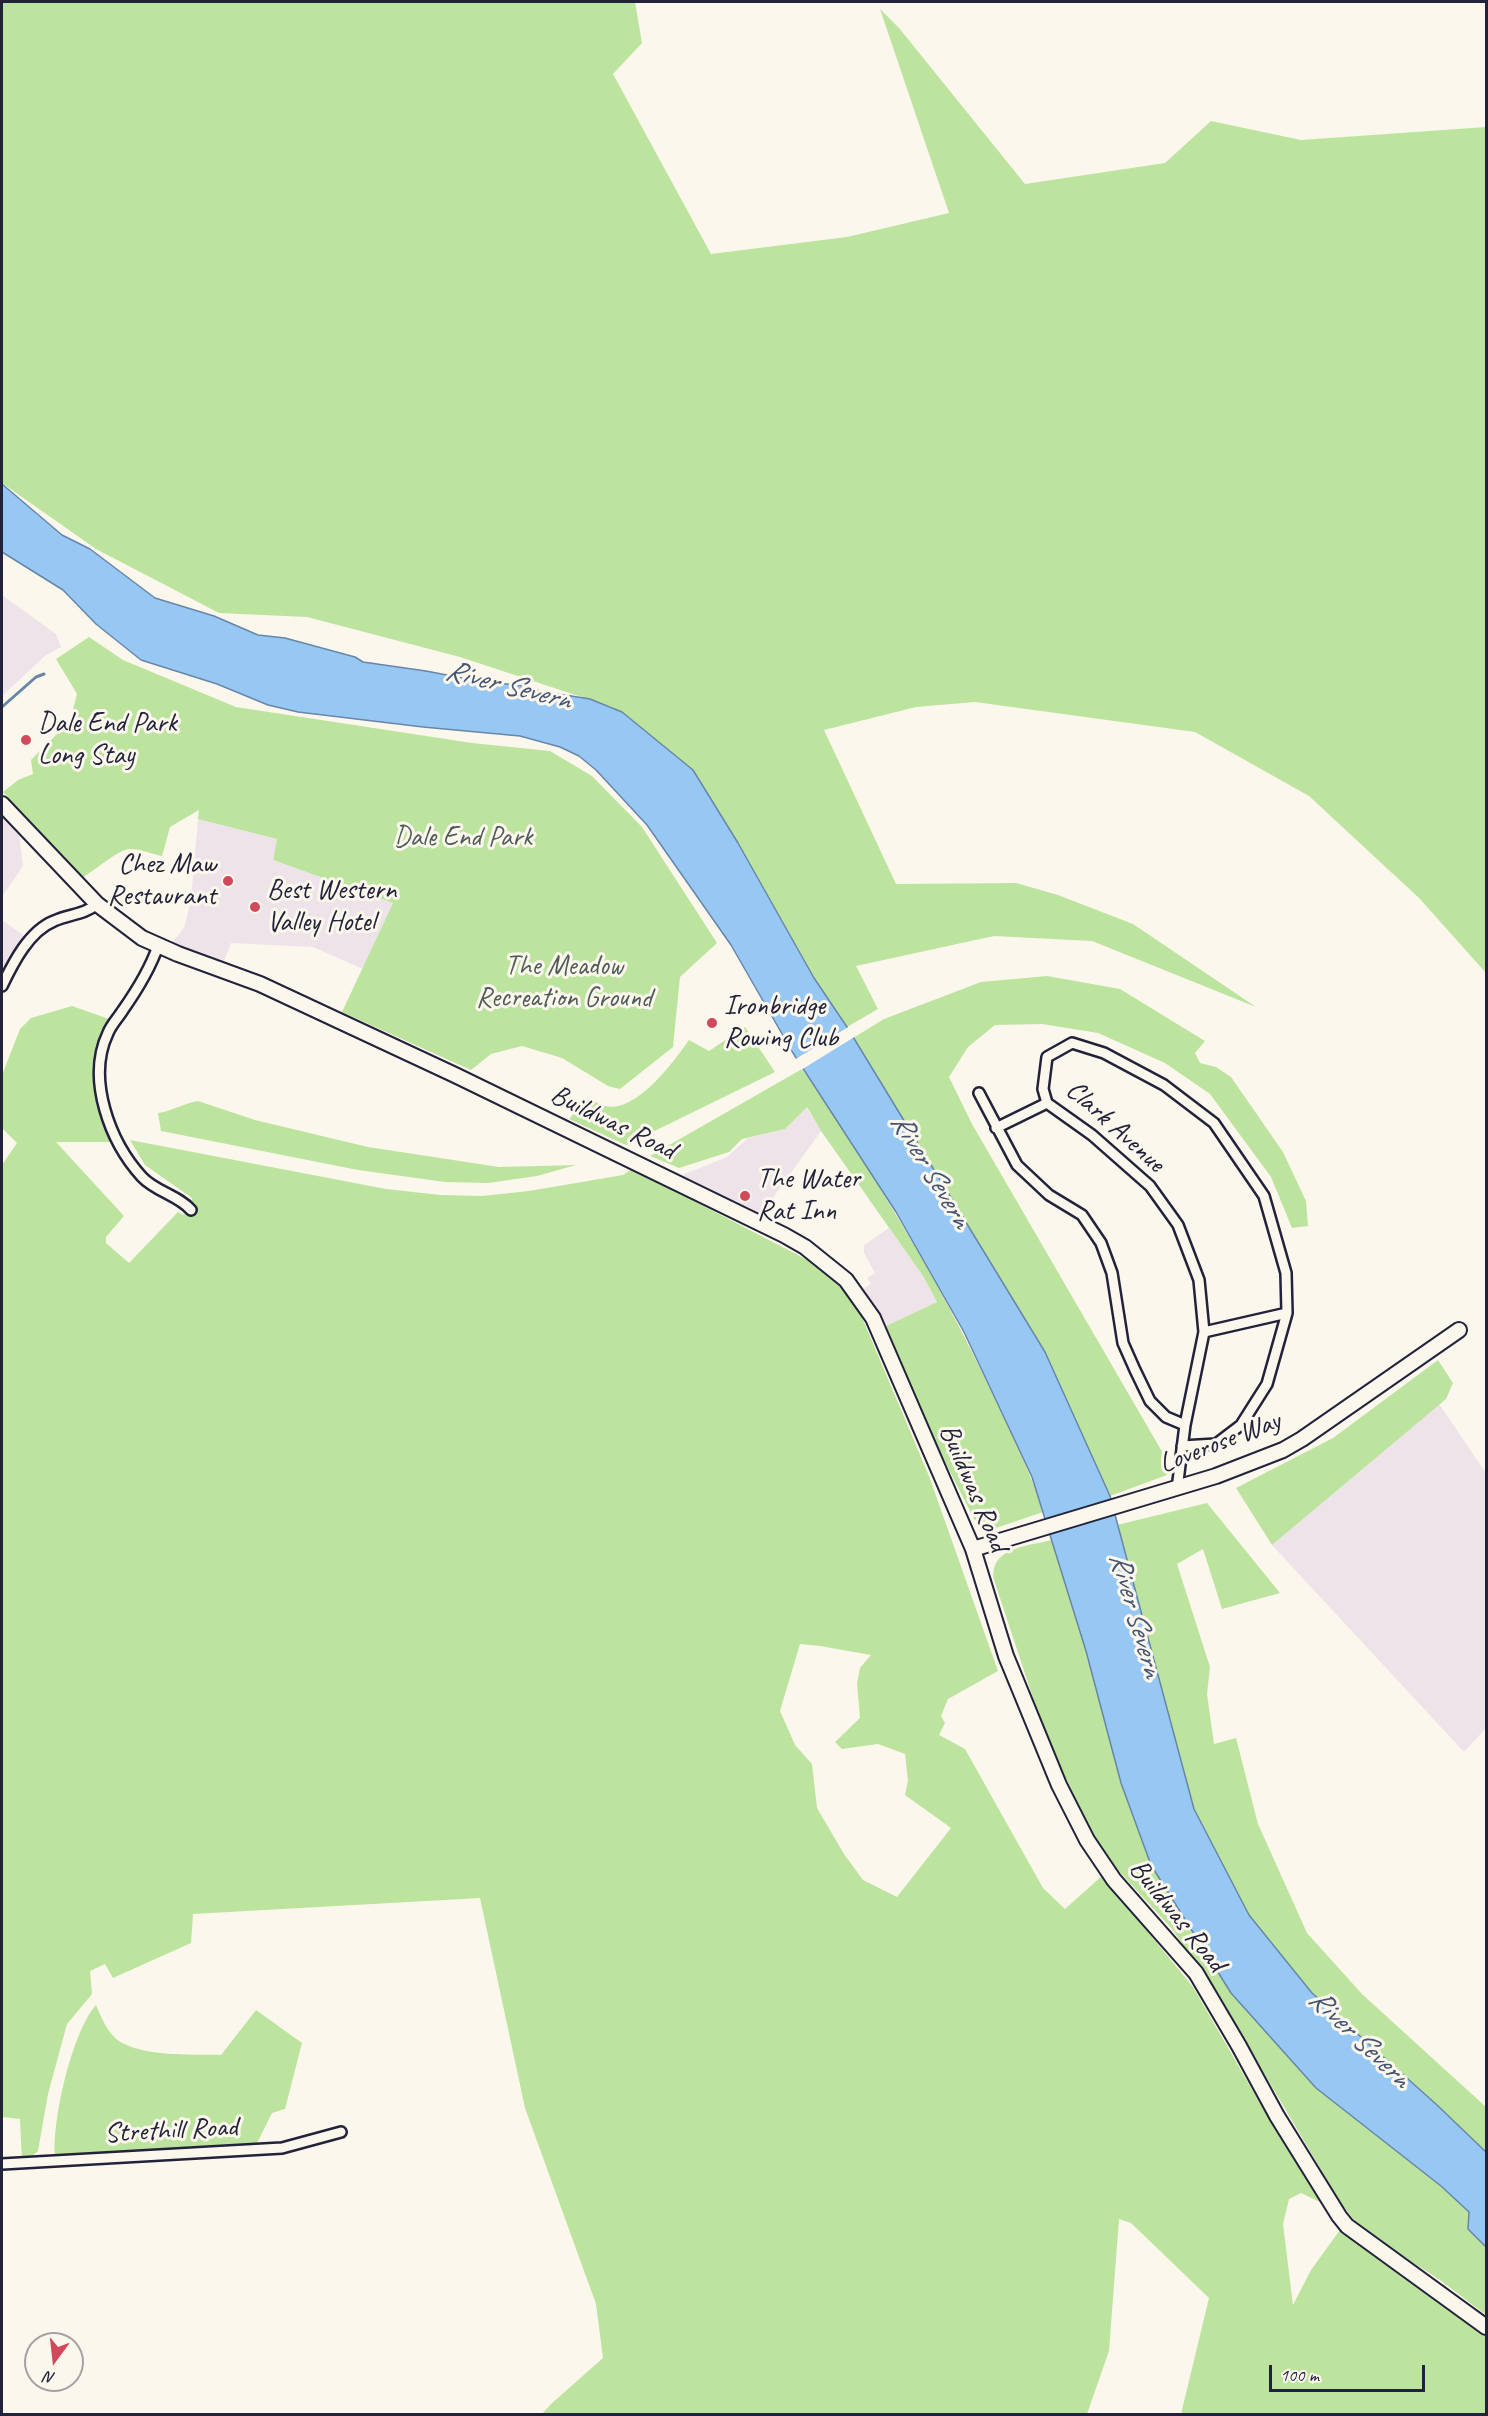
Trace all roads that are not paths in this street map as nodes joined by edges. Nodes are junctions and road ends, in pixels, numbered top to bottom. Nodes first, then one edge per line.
1 (2, 804) edge
2 (97, 904) junction
3 (158, 946) junction
4 (2, 986) edge
5 (979, 1093) dead end
6 (1047, 1103) junction
7 (996, 1128) junction
8 (191, 1210) dead end
9 (1287, 1313) junction
10 (1459, 1329) dead end
11 (1204, 1332) junction
12 (1185, 1425) junction
13 (1182, 1446) junction
14 (1177, 1489) junction
15 (973, 1549) junction
16 (341, 2132) dead end
17 (2, 2164) edge
18 (1486, 2328) edge

1 - 2 street, Buildwas Road
2 - 3 street, Buildwas Road
2 - 4 street
3 - 8 street
3 - 15 street, Buildwas Road
5 - 7 street
6 - 7 street
6 - 9 street, Clark Avenue
6 - 11 street, Clark Avenue
7 - 12 street
9 - 11 street
9 - 13 street, Clark Avenue
10 - 14 street, Loverose Way
11 - 12 street, Clark Avenue
12 - 13 street, Clark Avenue
13 - 14 street, Clark Avenue
14 - 15 street, Loverose Way
15 - 18 street, Buildwas Road
16 - 17 street, Strethill Road

